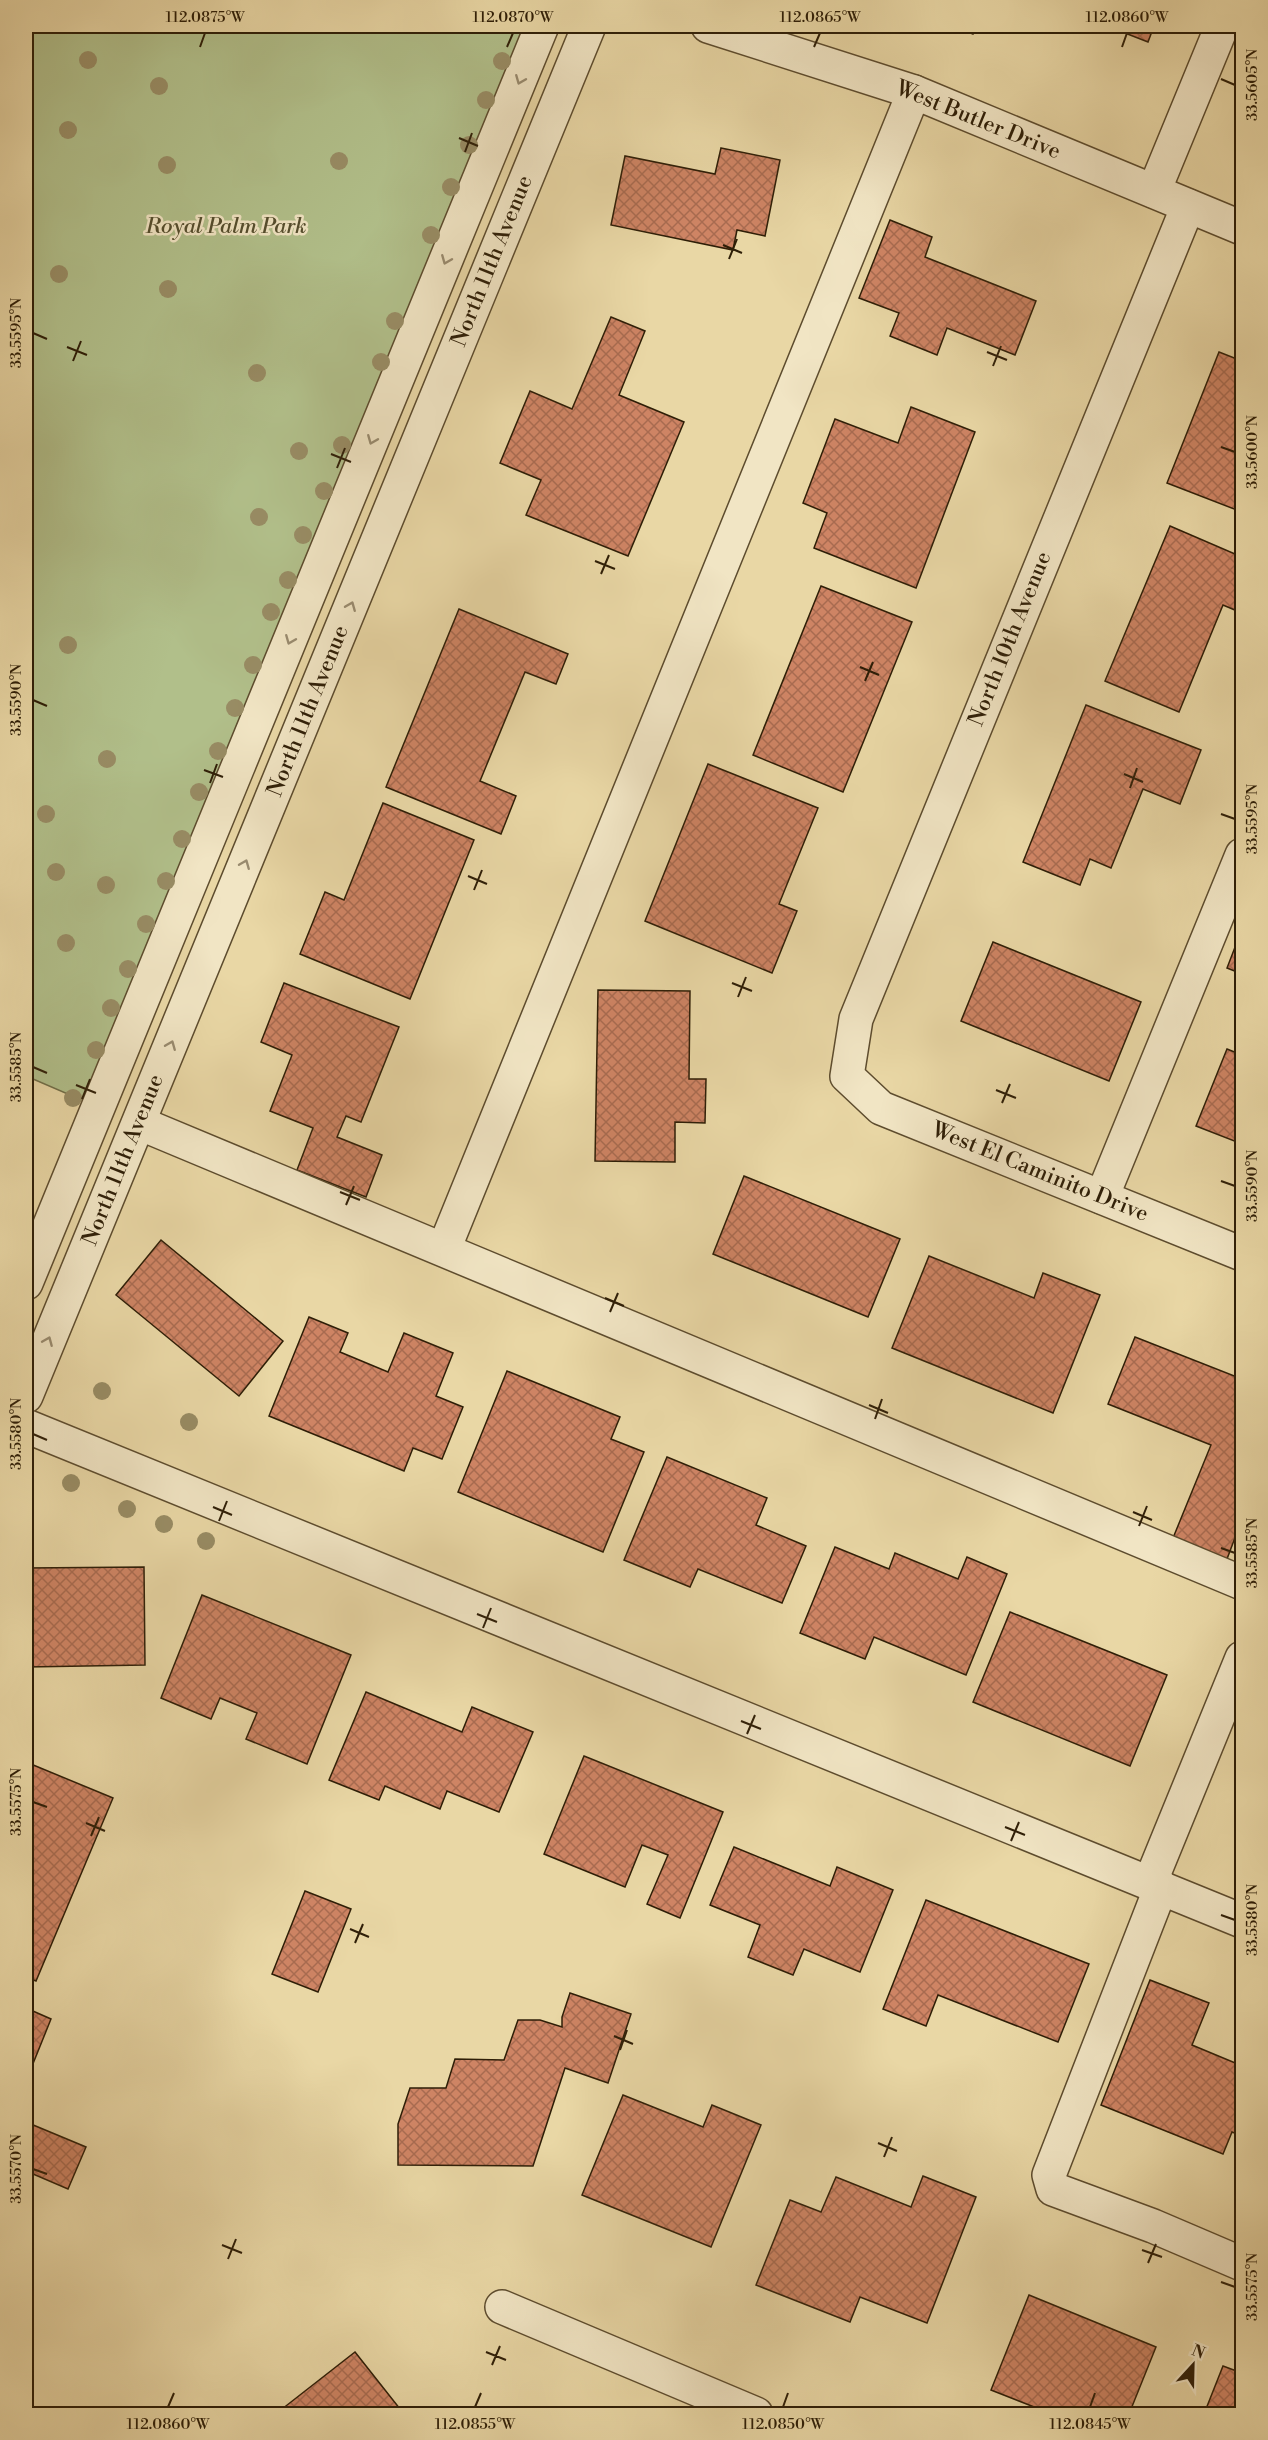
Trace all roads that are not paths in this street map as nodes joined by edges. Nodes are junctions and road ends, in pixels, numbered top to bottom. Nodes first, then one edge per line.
1 (542, 26) edge
2 (589, 26) edge
3 (708, 26) edge
4 (1222, 26) edge
5 (914, 92) junction
6 (1154, 191) junction
7 (1188, 206) junction
8 (1242, 228) edge
9 (1242, 855) edge
10 (847, 1076) joint
11 (139, 1123) junction
12 (1102, 1197) junction
13 (444, 1249) junction
14 (1242, 1254) edge
15 (26, 1283) edge
16 (26, 1395) edge
17 (26, 1426) edge
18 (1242, 1583) edge
19 (1242, 1658) edge
20 (1155, 1885) junction
21 (1242, 1921) edge
22 (1242, 2264) edge
23 (502, 2307) dead end
24 (756, 2415) edge

1 -> 15 street, North 11th Avenue
11 -> 2 street, North 11th Avenue
3 - 5 street, West Butler Drive
4 - 6 street
5 - 6 street, West Butler Drive
5 - 13 street
6 - 7 street, West Butler Drive
7 - 8 street, West Butler Drive
7 - 10 street, North 10th Avenue
9 - 12 street
10 - 12 street, West El Caminito Drive
11 - 13 street
16 -> 11 street, North 11th Avenue
12 - 14 street, West El Caminito Drive
13 - 18 street
17 - 20 street
19 - 20 street
20 - 21 street
20 - 22 street
23 - 24 street

